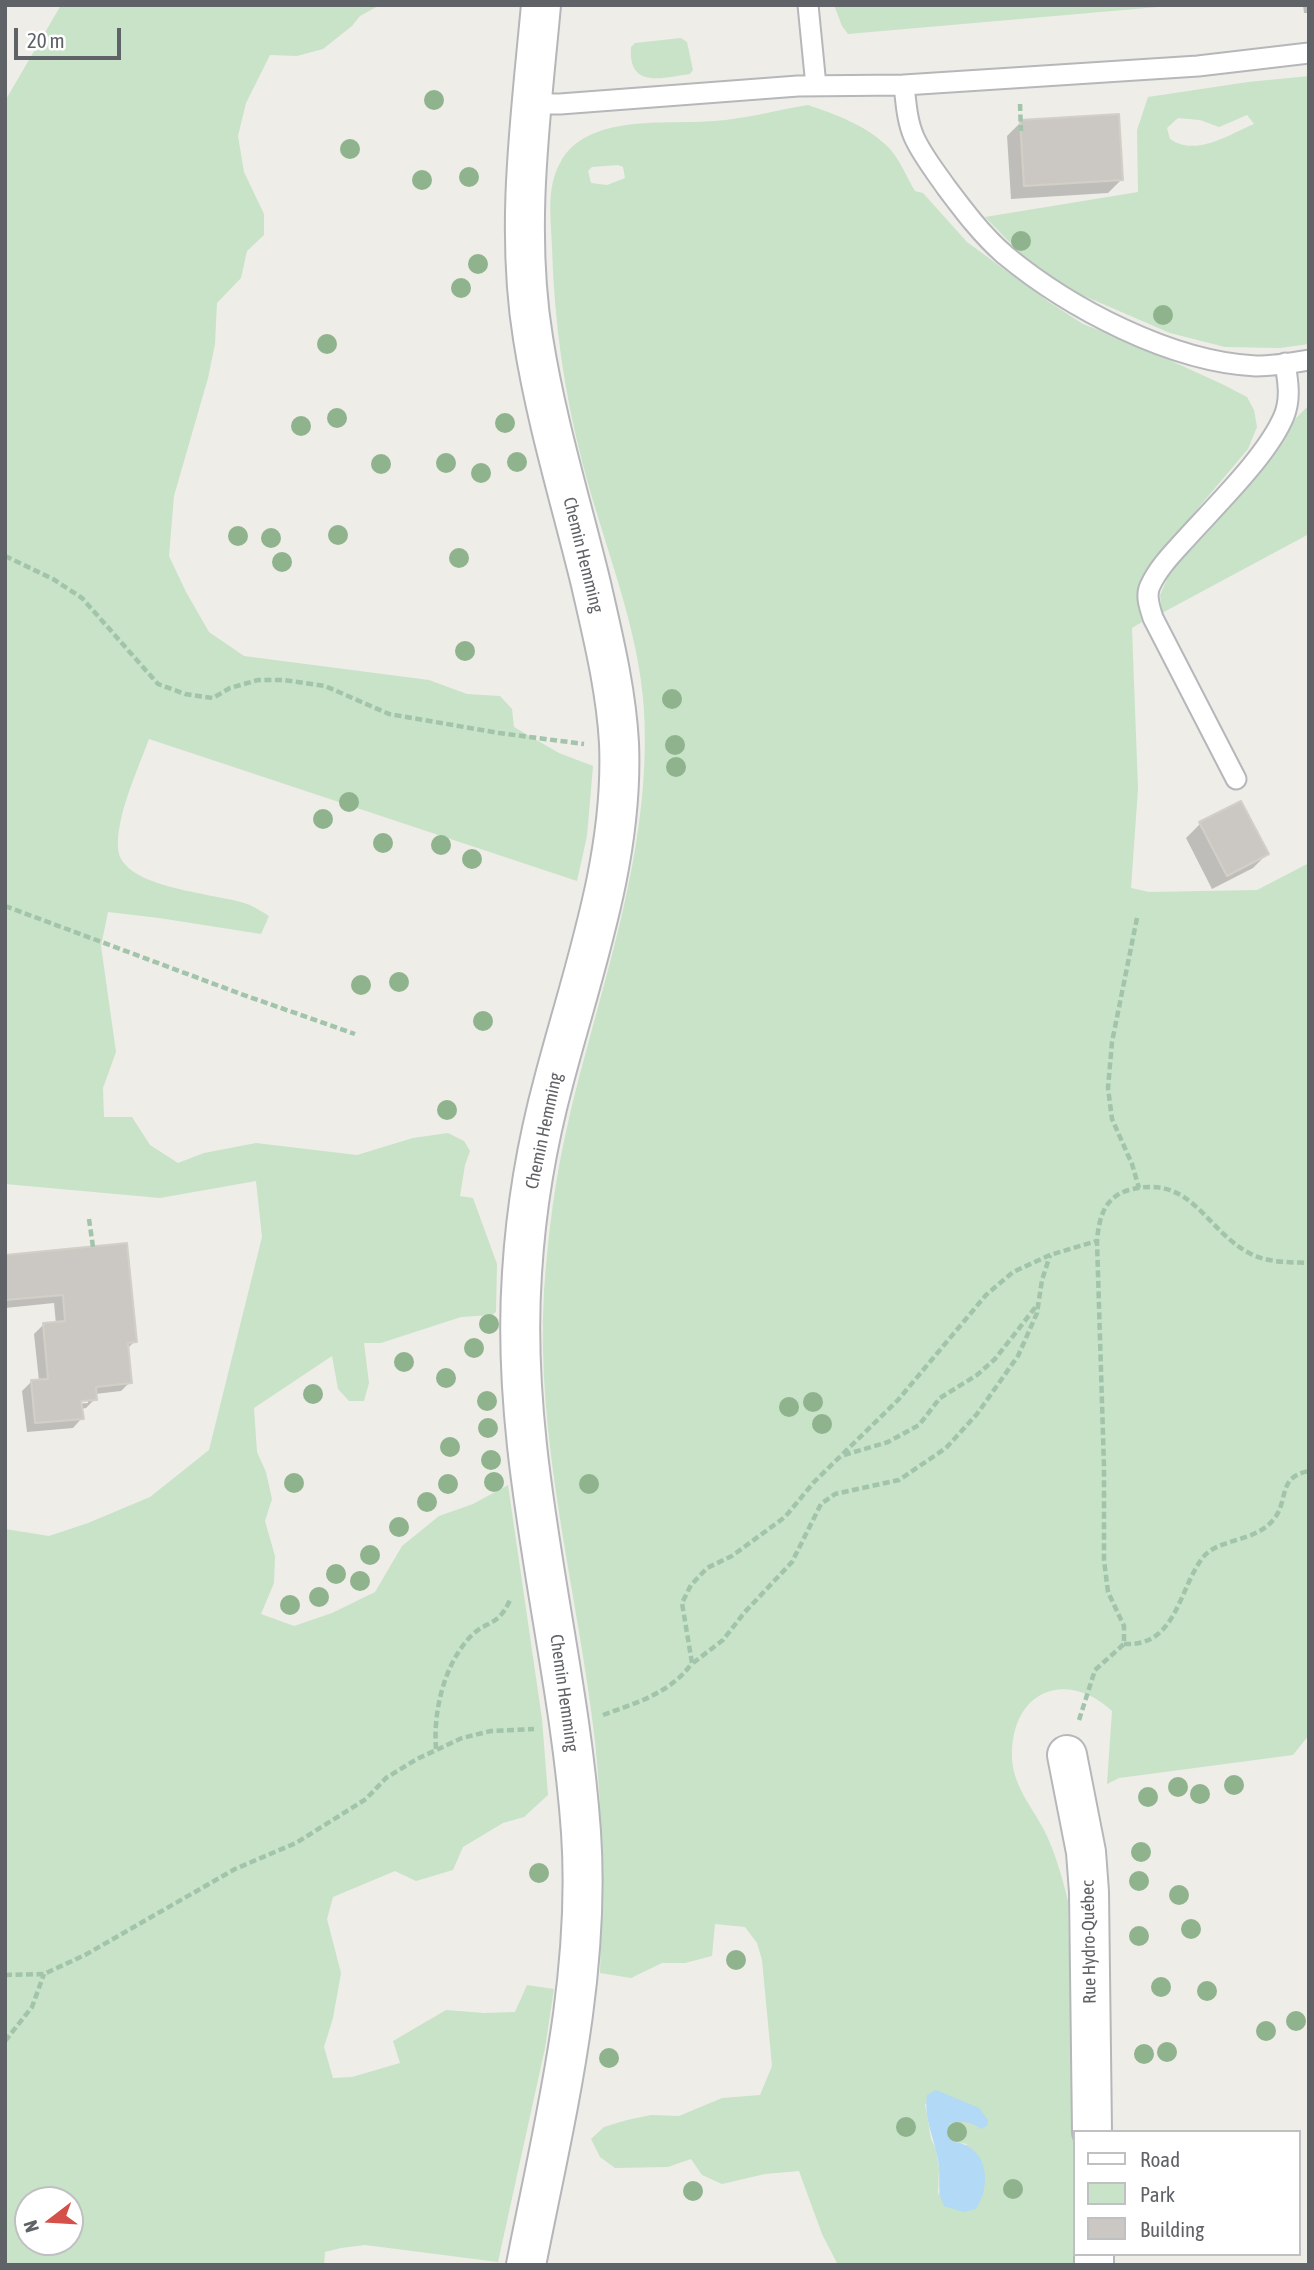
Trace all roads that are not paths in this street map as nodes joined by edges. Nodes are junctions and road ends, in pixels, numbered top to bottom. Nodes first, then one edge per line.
1 (541, 5) edge
2 (808, 5) edge
3 (1309, 53) edge
4 (905, 85) junction
5 (816, 86) junction
6 (532, 104) junction
7 (1309, 360) edge
8 (1285, 363) junction
9 (1236, 779) dead end
10 (1067, 1755) road end
11 (1092, 2130) edge
12 (526, 2265) edge

1 - 6 street, Chemin Hemming
2 - 5 lane
3 - 4 lane
4 - 5 lane
4 - 8 lane
5 - 6 lane
6 - 12 street, Chemin Hemming
7 - 8 lane
8 - 9 lane
10 - 11 street, Rue Hydro-Québec

